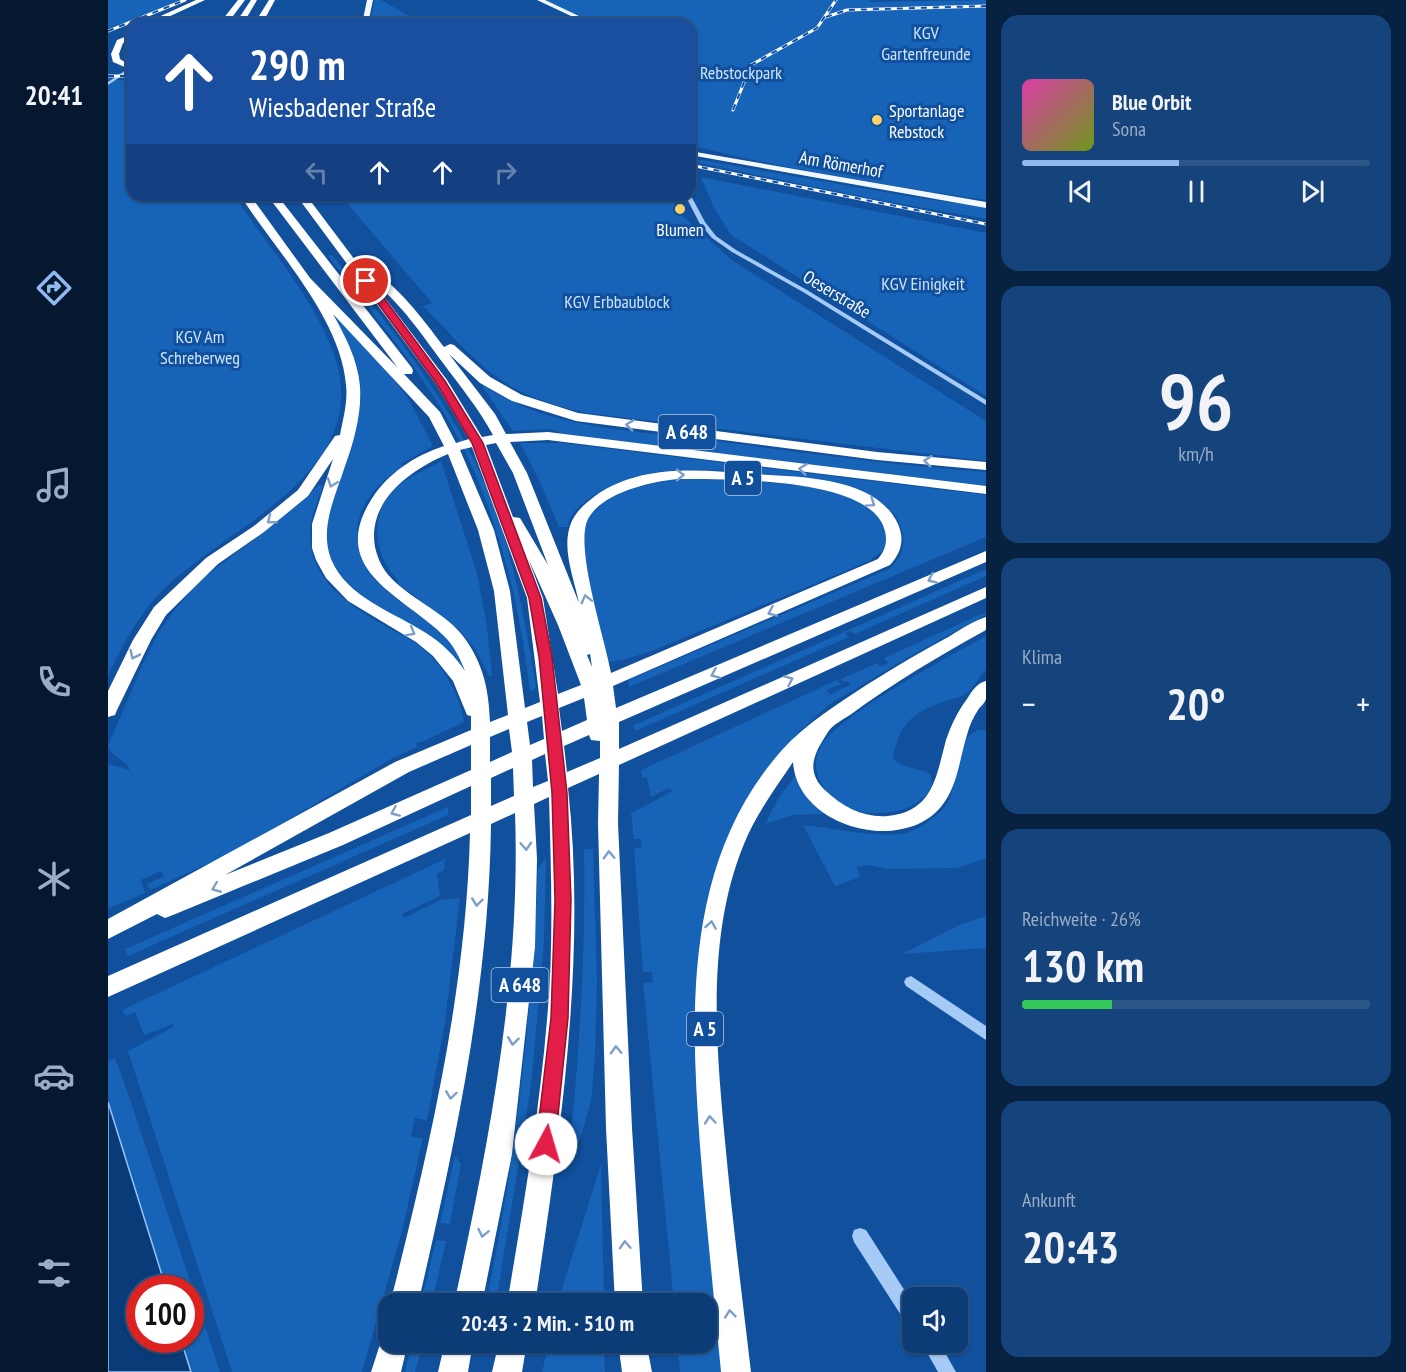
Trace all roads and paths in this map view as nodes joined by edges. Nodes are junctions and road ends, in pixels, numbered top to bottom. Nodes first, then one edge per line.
1 (202, 0) edge
2 (242, 0) edge
3 (254, 0) edge
4 (272, 0) edge
5 (370, 0) edge
6 (540, 0) edge
7 (161, 18) edge
8 (228, 18) edge
9 (243, 18) edge
10 (262, 18) edge
11 (366, 18) edge
12 (580, 18) edge
13 (126, 33) edge
14 (126, 39) edge
15 (111, 41) dead end
16 (108, 60) edge
17 (126, 65) edge
18 (126, 66) edge
19 (126, 70) edge
20 (108, 84) edge
21 (696, 154) edge
22 (249, 201) edge
23 (277, 201) edge
24 (306, 201) edge
25 (691, 201) edge
26 (986, 205) edge
27 (354, 263) junction
28 (306, 281) junction
29 (417, 320) junction
30 (986, 403) edge
31 (435, 415) junction
32 (347, 427) junction
33 (986, 466) edge
34 (496, 488) junction
35 (986, 490) edge
36 (986, 556) edge
37 (986, 592) edge
38 (986, 623) edge
39 (986, 687) edge
40 (592, 694) junction
41 (108, 711) edge
42 (828, 722) junction
43 (480, 738) junction
44 (608, 823) junction
45 (108, 931) edge
46 (911, 982) dead end
47 (109, 986) edge
48 (986, 1034) edge
49 (860, 1236) dead end
50 (407, 1293) edge
51 (470, 1293) edge
52 (523, 1293) edge
53 (628, 1293) edge
54 (902, 1301) edge
55 (391, 1353) edge
56 (457, 1353) edge
57 (511, 1353) edge
58 (631, 1353) edge
59 (633, 1353) edge
60 (935, 1353) edge
61 (386, 1372) edge
62 (453, 1372) edge
63 (507, 1372) edge
64 (631, 1372) edge
65 (637, 1372) edge
66 (736, 1372) edge
67 (948, 1372) edge

1 - 7 highway
2 - 8 highway
3 - 9 highway
4 - 10 highway
5 - 11 main road
6 - 12 main road
13 - 15 highway
14 - 17 highway
16 - 18 highway
19 - 20 street
21 - 26 main road, Am Römerhof
22 - 28 highway
23 - 31 highway, A 648
24 - 27 highway, A 648
25 - 30 street, Oeserstraße
27 - 29 highway, A 648
27 - 34 highway, A 648
28 - 31 highway, A 648
28 - 32 highway
33 -> 29 highway, A 648
29 - 40 highway, A 648
31 -> 51 highway, A 648
32 -> 41 highway
32 -> 43 highway
34 - 40 highway, A 648
34 - 52 highway, A 648
35 -> 43 highway, A 648
36 -> 45 highway, A 5
47 -> 37 highway
38 - 42 highway, A 5
39 - 42 highway
40 - 44 highway
66 -> 42 highway, A 5
43 -> 50 highway, A 648
44 -> 45 highway, A 5
53 -> 44 highway
46 - 48 street
49 - 54 street
55 - 61 highway
56 - 62 highway
57 - 63 highway
58 - 64 highway
59 - 65 highway
60 - 67 street

